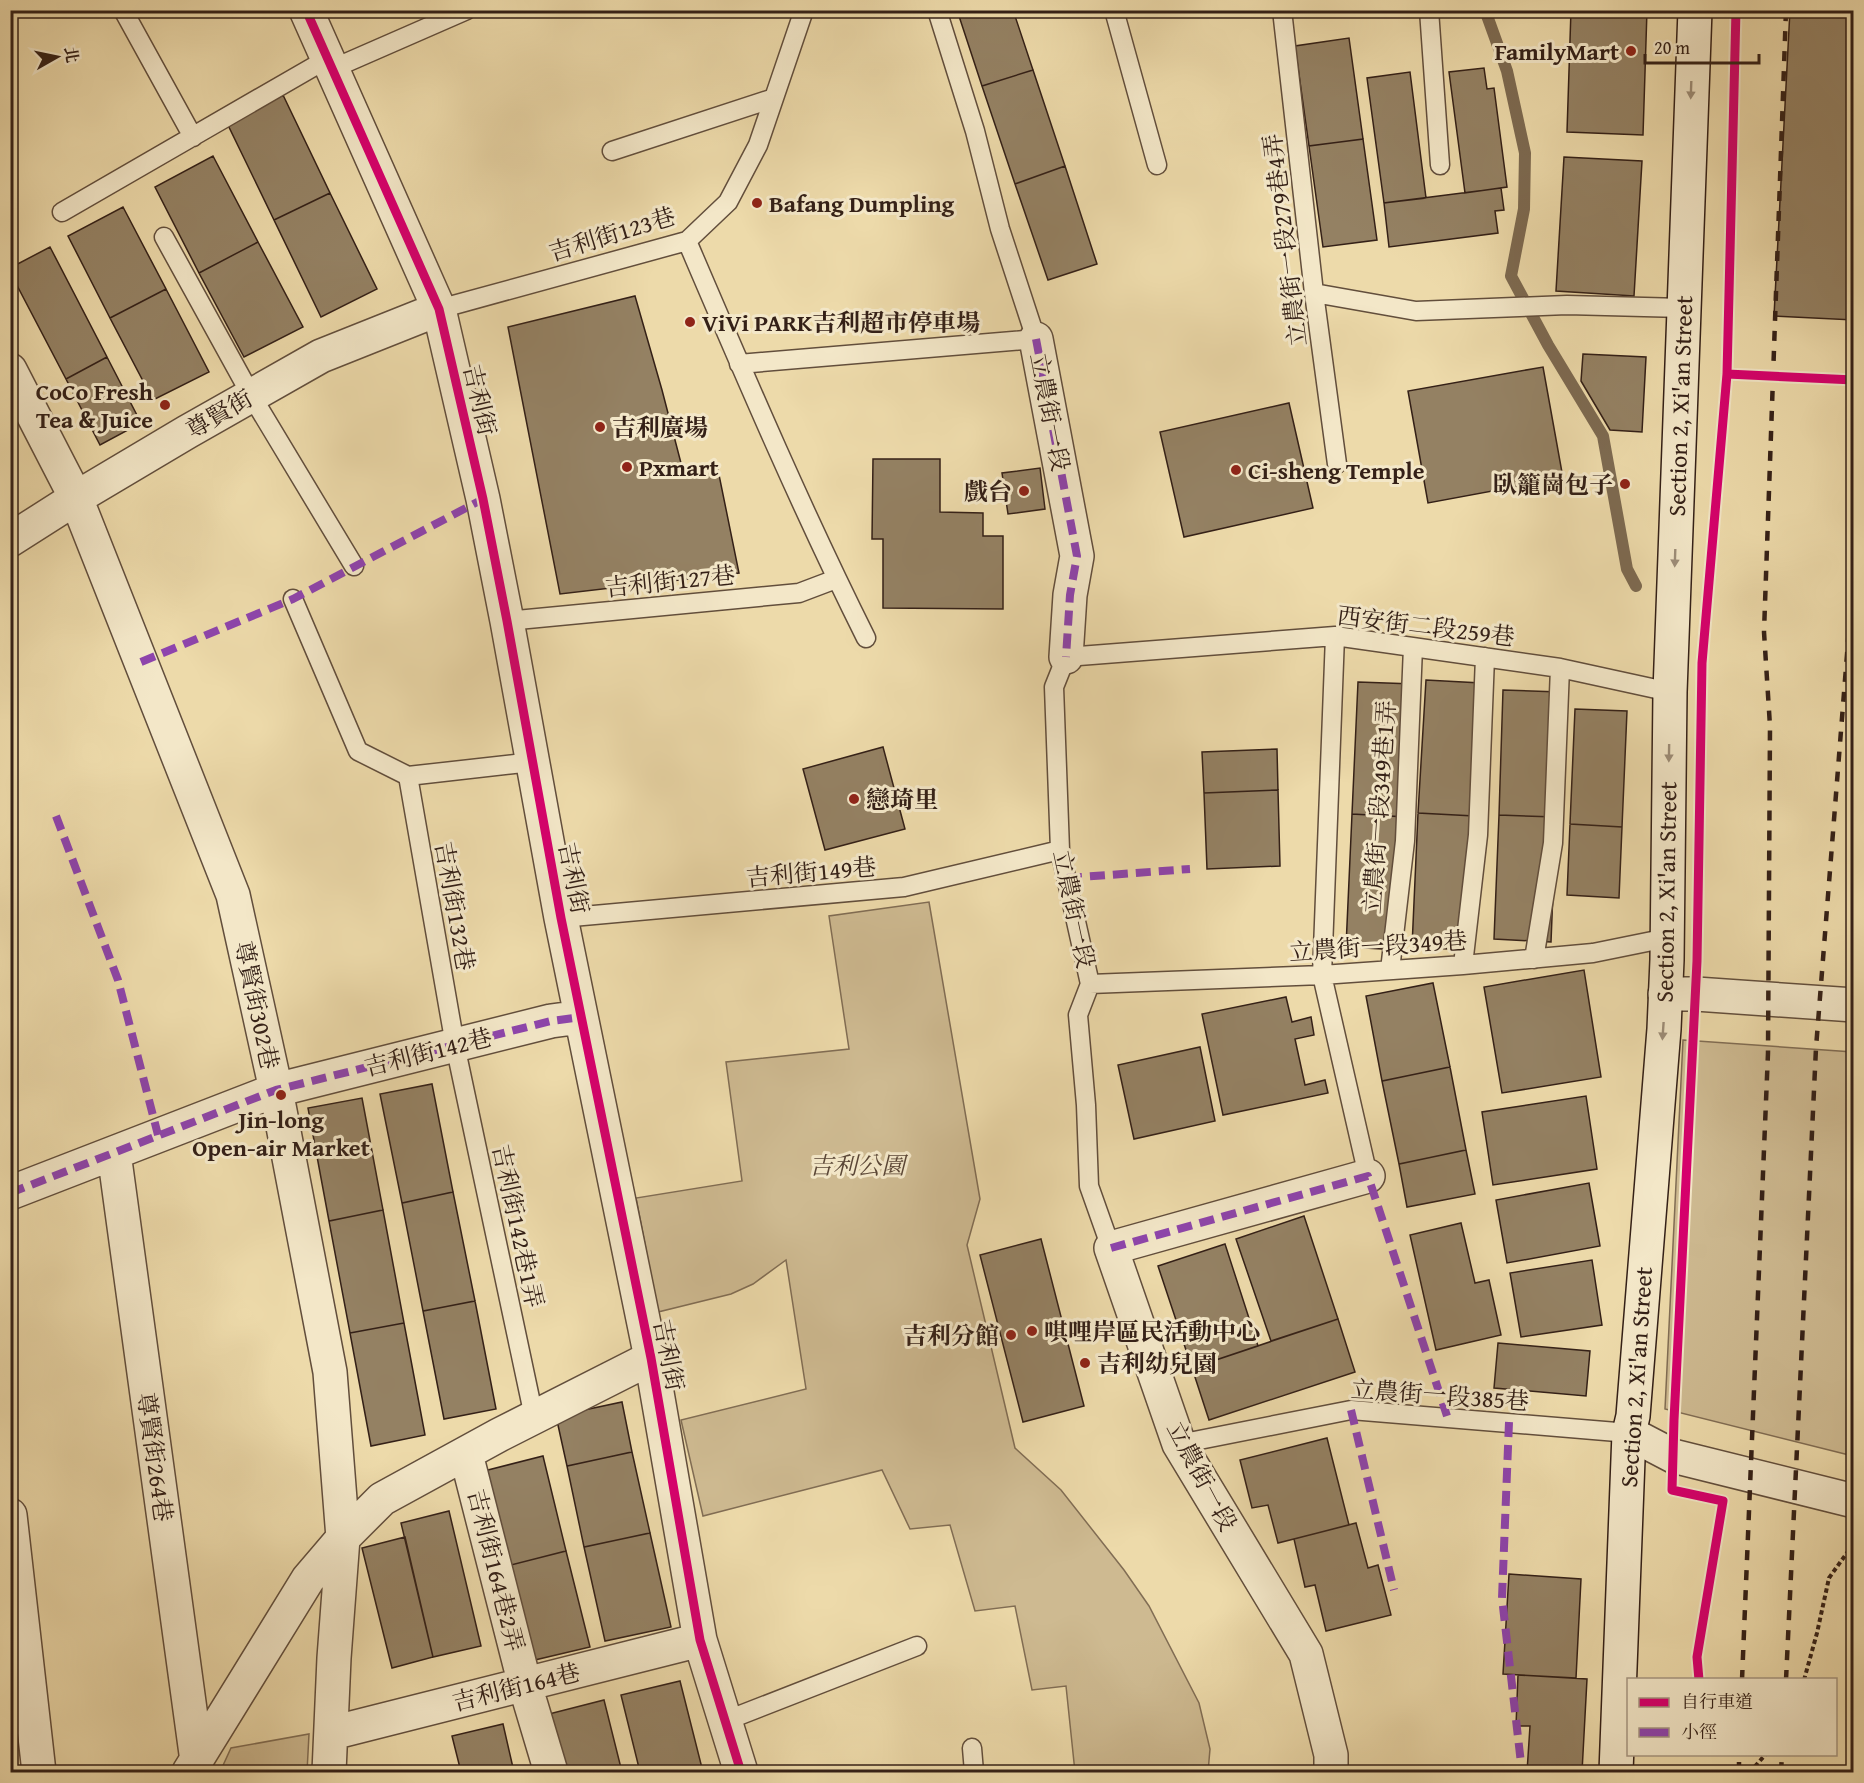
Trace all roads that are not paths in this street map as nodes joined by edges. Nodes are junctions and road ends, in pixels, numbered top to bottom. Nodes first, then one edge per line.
1 (123, 10) edge
2 (306, 10) edge
3 (467, 10) edge
4 (804, 10) edge
5 (937, 10) edge
6 (1114, 10) edge
7 (1282, 10) edge
8 (1429, 10) edge
9 (1695, 10) edge
10 (330, 64) junction
11 (774, 98) junction
12 (193, 137) junction
13 (612, 151) dead end
14 (1157, 165) dead end
15 (1440, 165) dead end
16 (62, 212) dead end
17 (164, 237) dead end
18 (687, 241) junction
19 (1314, 293) junction
20 (1683, 308) junction
21 (439, 309) junction
22 (1036, 339) junction
23 (739, 364) junction
24 (10, 370) edge
25 (251, 395) junction
26 (1337, 464) dead end
27 (76, 498) junction
28 (10, 540) edge
29 (354, 566) dead end
30 (836, 579) junction
31 (293, 599) dead end
32 (507, 621) junction
33 (1335, 636) junction
34 (866, 639) dead end
35 (1413, 647) junction
36 (1066, 657) junction
37 (1485, 657) junction
38 (1560, 668) junction
39 (1670, 692) junction
40 (532, 762) junction
41 (408, 776) junction
42 (1060, 850) junction
43 (561, 918) junction
44 (1667, 938) junction
45 (1534, 959) junction
46 (1463, 965) junction
47 (1390, 970) junction
48 (1322, 975) junction
49 (1090, 984) junction
50 (1665, 994) junction
51 (1854, 1005) edge
52 (581, 1017) junction
53 (455, 1045) junction
54 (276, 1090) junction
55 (114, 1153) junction
56 (1368, 1176) joint
57 (10, 1193) edge
58 (1111, 1248) junction
59 (651, 1358) junction
60 (534, 1417) junction
61 (1629, 1433) junction
62 (1179, 1444) junction
63 (466, 1454) junction
64 (1854, 1501) edge
65 (10, 1515) edge
66 (344, 1538) junction
67 (700, 1640) junction
68 (917, 1646) dead end
69 (525, 1685) junction
70 (725, 1721) junction
71 (332, 1733) junction
72 (972, 1748) dead end
73 (28, 1756) edge
74 (193, 1767) edge
75 (329, 1773) edge
76 (551, 1773) edge
77 (741, 1773) edge
78 (975, 1773) edge
79 (1331, 1773) edge
80 (1616, 1773) edge

1 - 12 lane
2 - 10 street, 吉利街
3 - 10 lane
4 - 11 lane, 吉利街123巷
5 - 22 lane, 立農街一段
6 - 14 lane
7 - 19 lane, 立農街一段279巷4弄
8 - 15 lane
9 -> 20 street, Section 2, Xi'an Street
10 - 12 lane
10 - 21 street, 吉利街
11 - 13 lane
11 - 18 lane, 吉利街123巷
12 - 16 lane
17 - 25 lane
18 - 21 lane, 吉利街123巷
18 - 23 lane
19 - 20 lane
19 - 26 lane, 立農街一段279巷4弄
20 -> 39 street, Section 2, Xi'an Street
21 - 25 street, 尊賢街
21 - 32 street, 吉利街
22 - 23 lane
22 - 36 street, 立農街一段
23 - 30 lane
24 - 27 street, 尊賢街302巷
25 - 27 street, 尊賢街
25 - 29 lane
27 - 28 street, 尊賢街
27 - 54 street, 尊賢街302巷
30 - 32 lane, 吉利街127巷
30 - 34 lane
31 - 41 lane
32 - 40 street, 吉利街
33 - 35 lane, 西安街二段259巷
33 - 36 lane, 西安街二段259巷
33 - 48 lane
35 - 37 lane, 西安街二段259巷
35 - 47 lane, 立農街一段349巷1弄
36 - 42 lane, 立農街一段
37 - 38 lane, 西安街二段259巷
37 - 46 lane
38 - 39 lane, 西安街二段259巷
38 - 45 lane
39 -> 44 street, Section 2, Xi'an Street
40 - 41 lane
40 - 43 street, 吉利街
41 - 53 lane, 吉利街132巷
42 - 43 lane, 吉利街149巷
42 - 49 lane, 立農街一段
43 - 52 street, 吉利街
44 - 45 lane, 立農街一段349巷
44 - 50 street, Section 2, Xi'an Street
45 - 46 lane, 立農街一段349巷
46 - 47 lane, 立農街一段349巷
47 - 48 lane, 立農街一段349巷
48 - 49 lane, 立農街一段349巷
48 - 56 lane
49 - 58 lane, 立農街一段
50 - 51 street
50 -> 61 street, Section 2, Xi'an Street
52 - 53 street, 吉利街142巷
52 - 59 street, 吉利街
53 - 54 street, 吉利街142巷
53 - 60 lane, 吉利街142巷1弄
54 - 55 street
54 - 66 street, 尊賢街302巷
55 - 57 street
55 - 74 street, 尊賢街264巷
56 - 58 street
58 - 62 street, 立農街一段
59 - 60 street
59 - 67 street, 吉利街
60 - 63 street
61 - 62 lane, 立農街一段385巷
61 - 64 street
61 - 80 street, Section 2, Xi'an Street
62 - 79 street, 立農街一段
63 - 66 street
63 - 69 street, 吉利街164巷2弄
65 - 73 street
66 - 71 street, 尊賢街302巷
66 - 74 street
67 - 69 street, 吉利街164巷
67 - 70 street, 吉利街
68 - 70 lane
69 - 71 street, 吉利街164巷
69 - 76 street, 吉利街164巷2弄
70 - 77 street, 吉利街
71 - 75 street, 尊賢街302巷
72 - 78 lane

